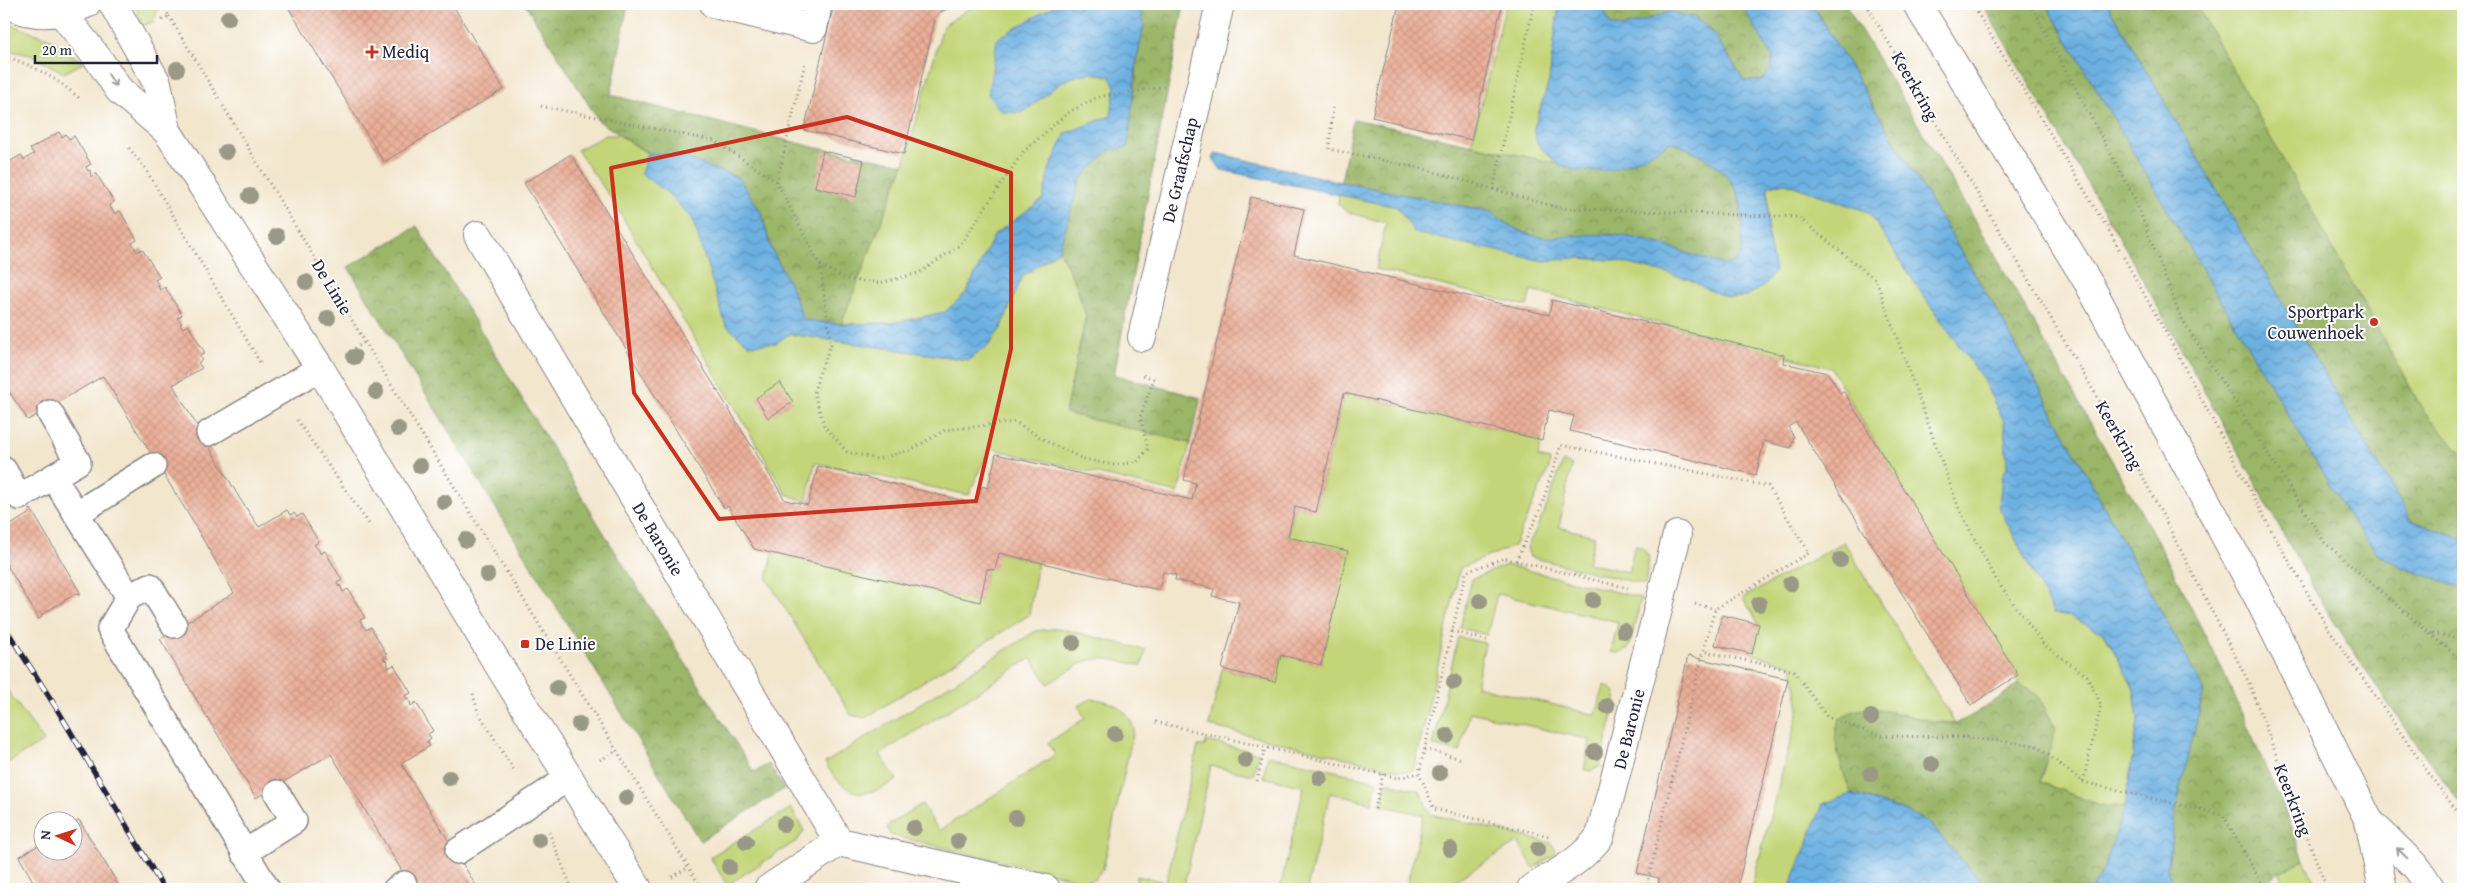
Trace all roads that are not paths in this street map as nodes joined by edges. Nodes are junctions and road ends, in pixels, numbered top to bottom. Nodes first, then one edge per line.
1 (6, 4) edge
2 (113, 4) edge
3 (714, 4) edge
4 (1220, 4) edge
5 (1917, 4) edge
6 (74, 8) edge
7 (815, 16) edge
8 (167, 130) junction
9 (478, 235) dead end
10 (1142, 337) road end
11 (320, 368) junction
12 (50, 413) dead end
13 (209, 433) dead end
14 (152, 466) dead end
15 (4, 470) edge
16 (53, 477) junction
17 (76, 514) junction
18 (1677, 535) dead end
19 (129, 597) junction
20 (174, 624) dead end
21 (570, 777) junction
22 (277, 793) dead end
23 (2369, 821) junction
24 (839, 842) junction
25 (458, 851) dead end
26 (244, 852) junction
27 (267, 889) edge
28 (638, 889) edge
29 (768, 889) edge
30 (1046, 889) edge
31 (1531, 889) edge
32 (2383, 889) edge
33 (2431, 889) edge

1 - 6 street
2 - 8 street
3 - 7 street
4 - 10 street, De Graafschap
5 - 23 street
6 -> 8 street
8 - 11 street
9 - 24 street, De Baronie
11 - 13 lane
11 - 21 street
12 - 16 lane
14 - 17 lane
15 - 16 lane
16 - 17 lane
17 - 19 lane
18 - 31 street, De Baronie
19 - 20 lane
19 - 26 lane
21 - 25 lane
21 - 28 street
22 - 26 lane
23 - 32 street
33 -> 23 street
24 - 29 street
24 - 30 street
26 - 27 lane

